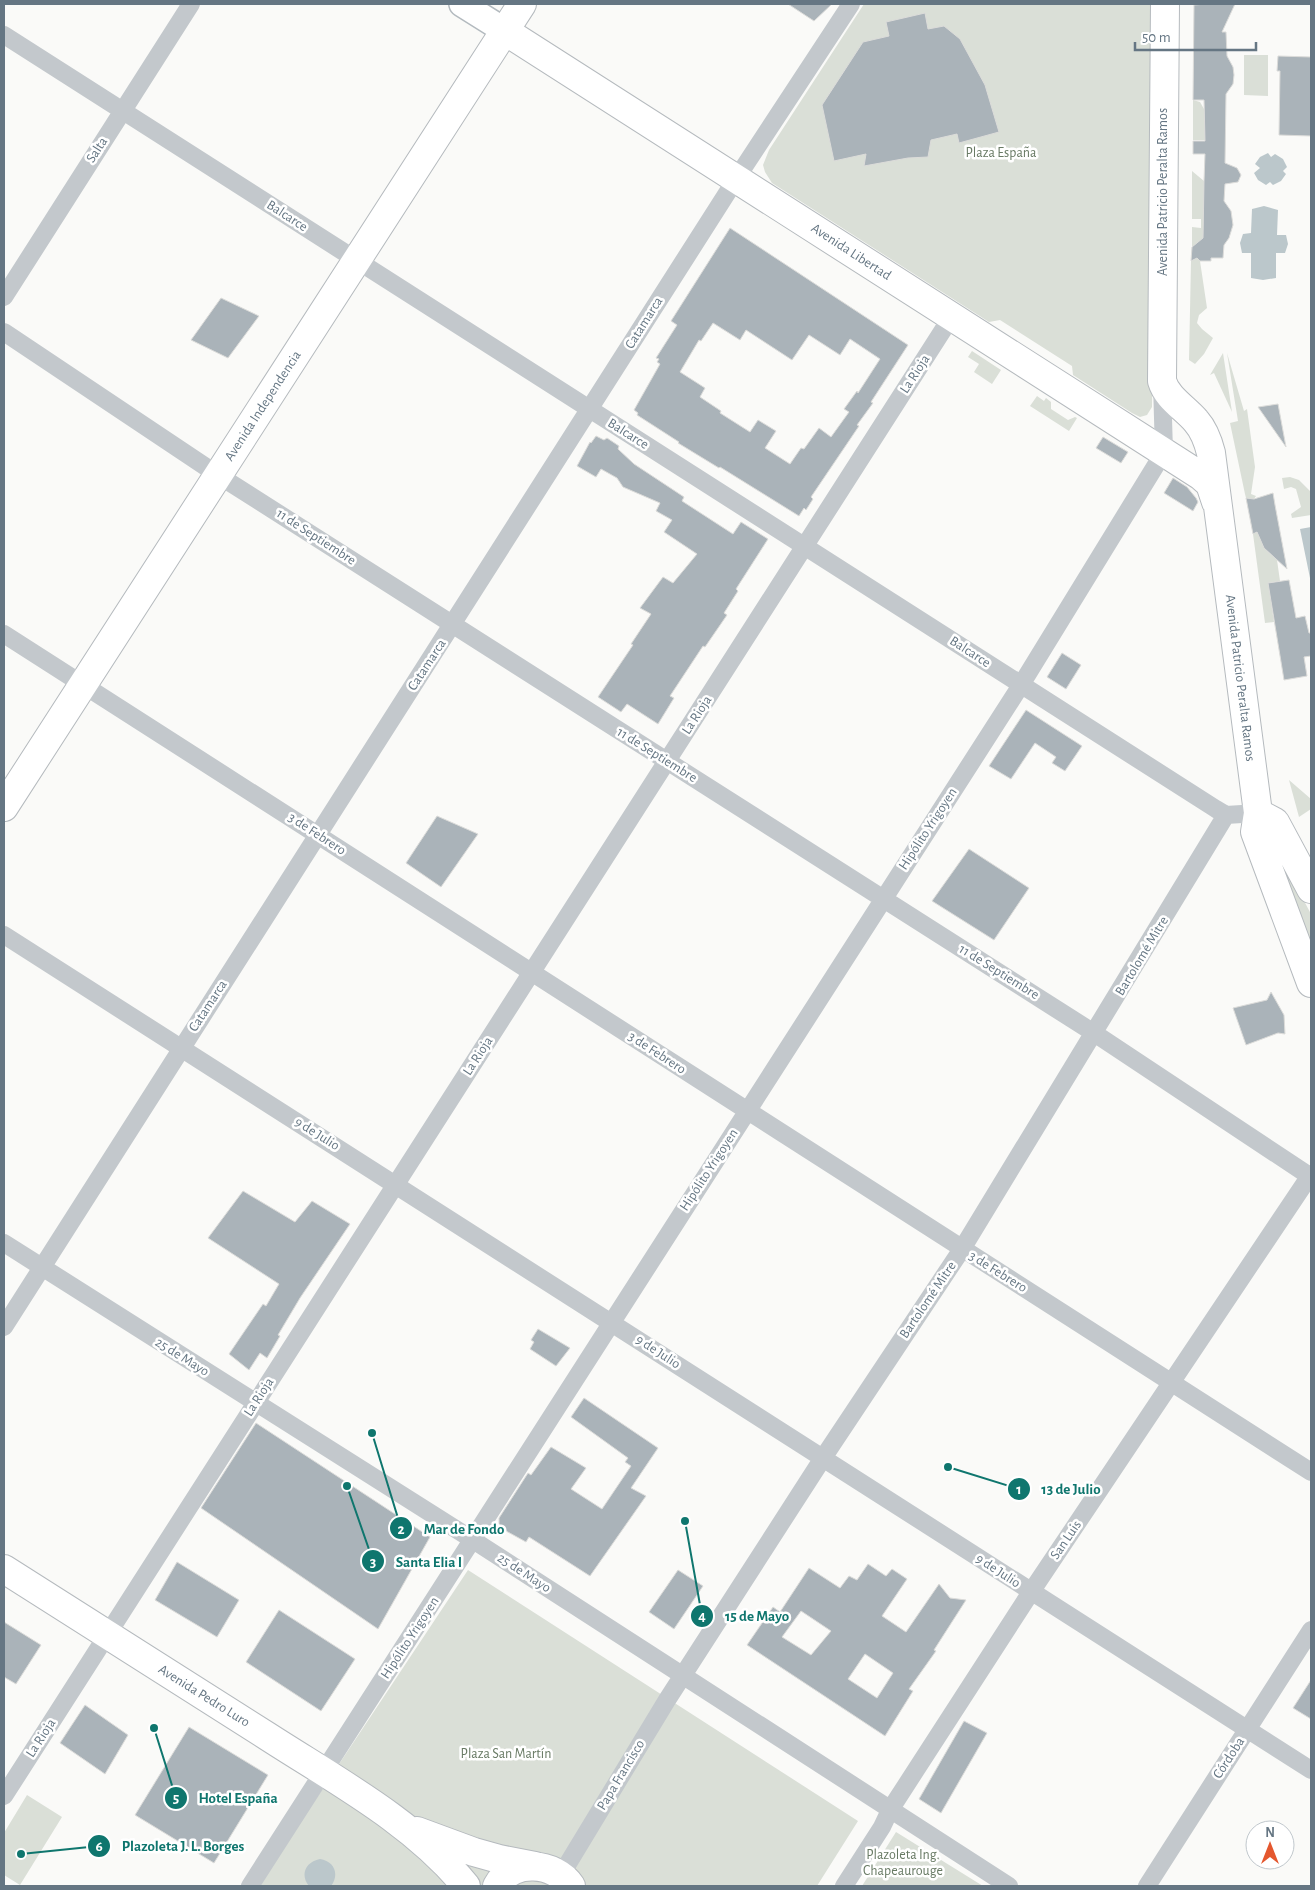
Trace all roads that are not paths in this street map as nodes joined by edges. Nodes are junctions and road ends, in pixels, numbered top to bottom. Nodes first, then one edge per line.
1 (191, 4) edge
2 (462, 4) edge
3 (522, 4) edge
4 (851, 4) edge
5 (1165, 4) edge
6 (505, 31) junction
7 (4, 35) edge
8 (122, 111) junction
9 (736, 179) junction
10 (357, 261) junction
11 (4, 297) edge
12 (952, 316) junction
13 (4, 332) edge
14 (1162, 381) junction
15 (590, 409) junction
16 (1164, 452) junction
17 (218, 475) junction
18 (1219, 518) junction
19 (805, 546) junction
20 (452, 625) junction
21 (4, 634) edge
22 (83, 684) junction
23 (1021, 684) junction
24 (668, 761) junction
25 (4, 807) edge
26 (1258, 813) junction
27 (1226, 816) junction
28 (317, 835) junction
29 (1311, 888) edge
30 (883, 899) junction
31 (4, 934) edge
32 (532, 972) junction
33 (1311, 978) edge
34 (1094, 1033) junction
35 (181, 1048) junction
36 (747, 1111) junction
37 (1311, 1175) edge
38 (396, 1184) junction
39 (4, 1243) edge
40 (962, 1249) junction
41 (42, 1268) junction
42 (612, 1322) junction
43 (4, 1327) edge
44 (1172, 1382) junction
45 (255, 1403) junction
46 (823, 1458) junction
47 (1311, 1472) edge
48 (473, 1540) junction
49 (4, 1568) edge
50 (1031, 1592) junction
51 (1311, 1630) edge
52 (107, 1634) junction
53 (682, 1675) junction
54 (1248, 1729) junction
55 (1311, 1770) edge
56 (324, 1772) junction
57 (4, 1796) edge
58 (890, 1810) junction
59 (404, 1826) junction
60 (535, 1866) junction
61 (569, 1883) edge
62 (250, 1886) edge
63 (466, 1886) edge
64 (498, 1886) edge
65 (844, 1886) edge
66 (1009, 1886) edge
67 (1147, 1886) edge

1 - 8 street, Salta
2 - 6 main road, Avenida Libertad
3 - 6 main road, Avenida Independencia
4 - 9 street, Catamarca
5 - 14 main road, Avenida Patricio Peralta Ramos
6 - 9 main road, Avenida Libertad
6 - 10 main road, Avenida Independencia
7 - 8 street, Balcarce
8 - 10 street, Balcarce
8 - 11 street, Salta
9 - 12 main road, Avenida Libertad
9 - 15 street, Catamarca
10 - 15 street, Balcarce
10 - 17 main road, Avenida Independencia
12 - 16 main road, Avenida Libertad
12 - 19 street, La Rioja
13 - 17 street, 11 de Septiembre
14 - 16 street, Avenida Patricio Peralta Ramos
14 - 18 main road, Avenida Patricio Peralta Ramos
15 - 19 street, Balcarce
15 - 20 street, Catamarca
16 - 18 main road, Avenida Libertad
16 - 23 street, Hipólito Yrigoyen
17 - 20 street, 11 de Septiembre
17 - 22 main road, Avenida Independencia
18 - 26 main road, Avenida Patricio Peralta Ramos
19 - 23 street, Balcarce
19 - 24 street, La Rioja
20 - 24 street, 11 de Septiembre
20 - 28 street, Catamarca
21 - 22 street, 3 de Febrero
22 - 25 main road, Avenida Independencia
22 - 28 street, 3 de Febrero
23 - 27 street, Balcarce
23 - 30 street, Hipólito Yrigoyen
24 - 30 street, 11 de Septiembre
24 - 32 street, La Rioja
26 - 27 street
26 - 29 main road
26 - 33 main road, Avenida Patricio Peralta Ramos
27 - 34 street, Bartolomé Mitre
28 - 32 street, 3 de Febrero
28 - 35 street, Catamarca
30 - 34 street, 11 de Septiembre
30 - 36 street, Hipólito Yrigoyen
31 - 35 street, 9 de Julio
32 - 36 street, 3 de Febrero
32 - 38 street, La Rioja
34 - 37 street, 11 de Septiembre
34 - 40 street, Bartolomé Mitre
35 - 38 street, 9 de Julio
35 - 41 street, Catamarca
36 - 40 street, 3 de Febrero
36 - 42 street, Hipólito Yrigoyen
37 - 44 street, San Luis
38 - 42 street, 9 de Julio
38 - 45 street, La Rioja
39 - 41 street, 25 de Mayo
40 - 44 street, 3 de Febrero
40 - 46 street, Bartolomé Mitre
41 - 43 street, Catamarca
41 - 45 street, 25 de Mayo
42 - 46 street, 9 de Julio
42 - 48 street, Hipólito Yrigoyen
44 - 47 street, 3 de Febrero
44 - 50 street, San Luis
45 - 48 street, 25 de Mayo
45 - 52 street, La Rioja
46 - 50 street, 9 de Julio
46 - 53 street, Bartolomé Mitre
48 - 53 street, 25 de Mayo
48 - 56 street, Hipólito Yrigoyen
49 - 52 main road, Avenida Pedro Luro
50 - 54 street, 9 de Julio
50 - 58 street, San Luis
51 - 54 street, Córdoba
52 - 56 main road, Avenida Pedro Luro
52 - 57 street, La Rioja
53 - 58 street, 25 de Mayo
53 - 61 street, Papa Francisco
54 - 55 street, 9 de Julio
54 - 67 street, Córdoba
56 - 59 main road, Avenida Pedro Luro
56 - 62 street, Hipólito Yrigoyen
58 - 65 street, San Luis
58 - 66 street, 25 de Mayo
59 - 60 main road, Avenida Pedro Luro
59 - 63 main road, Avenida Pedro Luro
60 - 61 main road, Avenida Pedro Luro
60 - 64 main road

